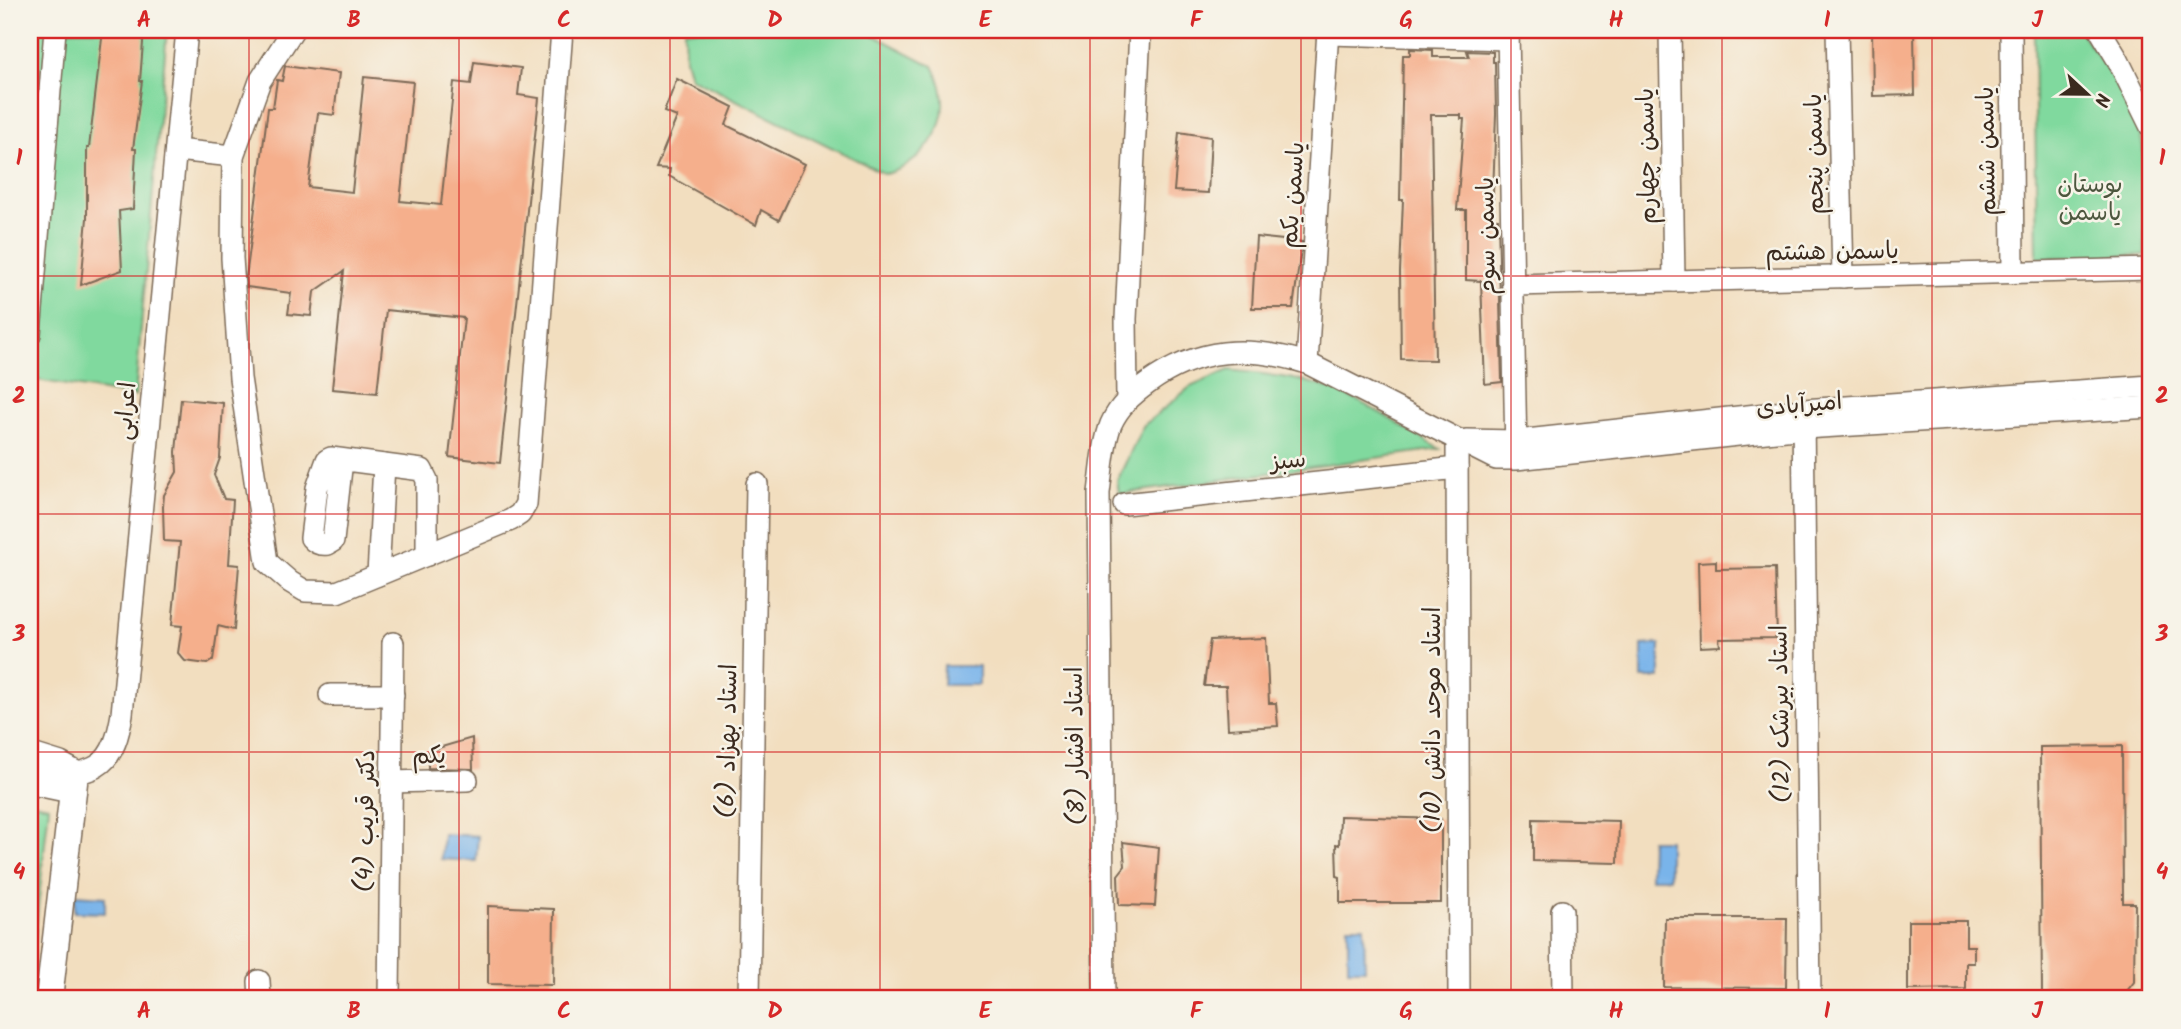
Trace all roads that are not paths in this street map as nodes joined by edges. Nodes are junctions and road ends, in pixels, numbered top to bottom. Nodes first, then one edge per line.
1 (55, 30) edge
2 (187, 30) edge
3 (293, 30) edge
4 (562, 30) edge
5 (1140, 30) edge
6 (1670, 30) edge
7 (1837, 30) edge
8 (2011, 30) edge
9 (2100, 30) edge
10 (1328, 32) edge
11 (1508, 34) edge
12 (2151, 127) edge
13 (176, 150) junction
14 (233, 156) junction
15 (2151, 269) edge
16 (2014, 272) junction
17 (1843, 277) junction
18 (1674, 281) junction
19 (1514, 285) junction
20 (30, 332) edge
21 (1307, 363) junction
22 (2151, 386) edge
23 (1127, 399) junction
24 (2151, 407) edge
25 (1803, 419) junction
26 (1457, 440) junction
27 (1516, 450) junction
28 (342, 460) dead end
29 (384, 465) junction
30 (1457, 468) junction
31 (757, 484) dead end
32 (1099, 493) joint
33 (1124, 504) dead end
34 (427, 555) junction
35 (378, 575) junction
36 (393, 643) dead end
37 (330, 695) dead end
38 (393, 695) junction
39 (30, 756) edge
40 (467, 780) dead end
41 (30, 781) edge
42 (74, 782) junction
43 (391, 782) junction
44 (1562, 911) dead end
45 (49, 999) edge
46 (389, 999) edge
47 (749, 999) edge
48 (1104, 999) edge
49 (1460, 999) edge
50 (1563, 999) edge
51 (1810, 999) edge

1 - 20 street
2 - 13 street, اعرابی
3 - 14 street
4 - 34 street
5 - 23 street
6 - 18 street, یاسمن چهارم
7 - 17 street, یاسمن پنجم
8 - 16 street, یاسمن ششم
9 - 12 street
10 - 11 street
10 - 21 street, یاسمن یکم
11 - 19 street, یاسمن سوم
13 - 14 street
13 - 42 street, اعرابی
14 - 35 street
15 - 16 street, یاسمن هشتم
16 - 17 street, یاسمن هشتم
17 - 18 street, یاسمن هشتم
18 - 19 street, یاسمن هشتم
19 - 27 street, یاسمن سوم
21 - 23 street, امیرآبادی
21 - 26 street, امیرآبادی
22 - 25 street, امیرآبادی
23 - 32 street, امیرآبادی
24 - 25 street, امیرآبادی
25 - 27 street, امیرآبادی
25 - 51 street, استاد بیرشک (12)
26 - 27 street, امیرآبادی
26 - 30 street, استاد موحد دانش (10)
28 - 29 street
29 - 34 street
29 - 35 street
30 - 33 street, سبز
30 - 49 street, استاد موحد دانش (10)
31 - 47 street, استاد بهزاد (6)
32 - 48 street, استاد افشار (8)
34 - 35 street
36 - 38 street, دکتر قریب (4)
37 - 38 street
38 - 43 street, دکتر قریب (4)
39 - 42 main road
40 - 43 street, یکم
41 - 42 main road
42 - 45 main road
43 - 46 street, دکتر قریب (4)
44 - 50 street

